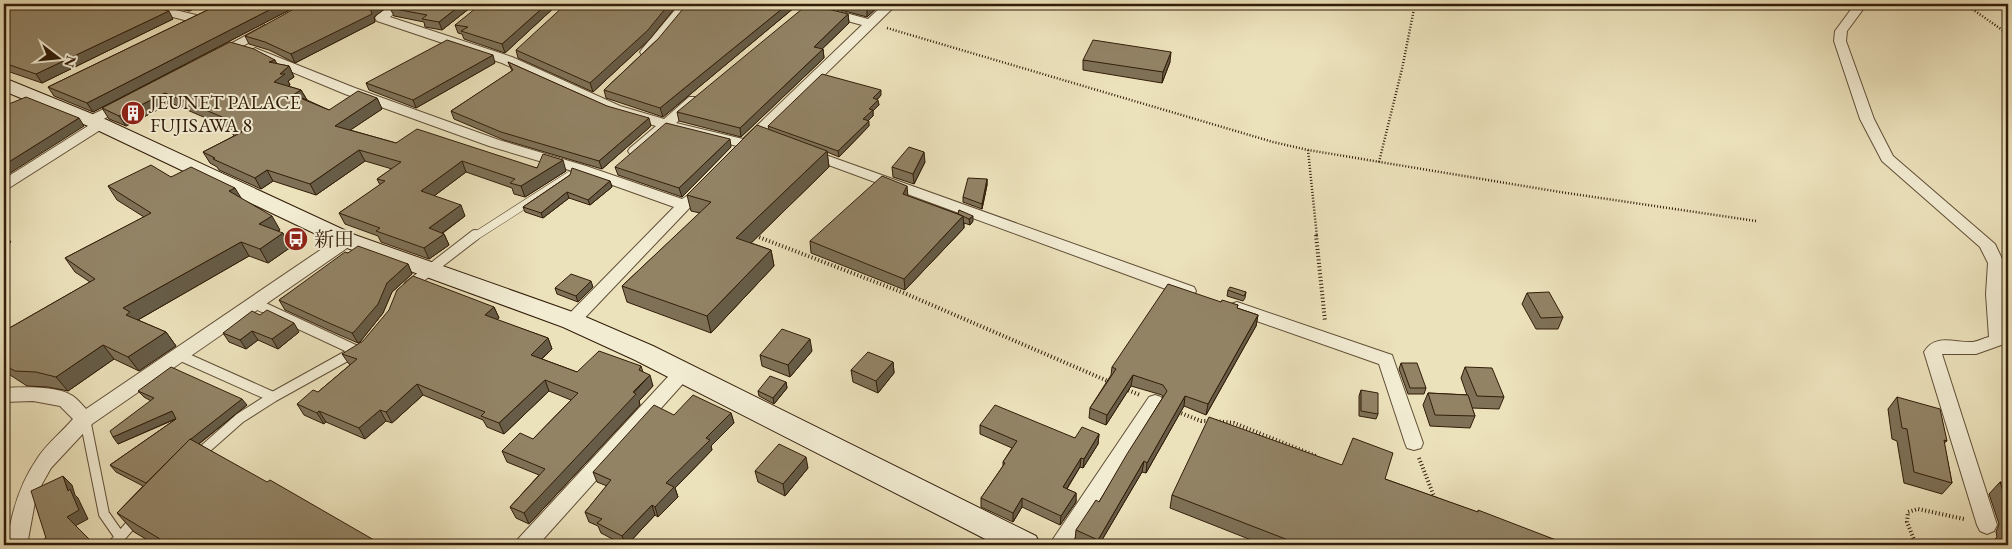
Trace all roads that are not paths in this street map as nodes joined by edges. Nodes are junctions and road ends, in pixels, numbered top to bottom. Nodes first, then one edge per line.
1 (138, 4) edge
2 (400, 4) edge
3 (686, 4) edge
4 (891, 4) edge
5 (1861, 4) edge
6 (803, 5) edge
7 (200, 15) joint
8 (792, 18) edge
9 (869, 23) junction
10 (274, 25) edge
11 (166, 31) edge
12 (234, 46) junction
13 (521, 48) edge
14 (209, 59) edge
15 (507, 60) junction
16 (635, 62) edge
17 (608, 88) edge
18 (27, 92) edge
19 (702, 93) edge
20 (134, 98) edge
21 (594, 100) junction
22 (96, 122) junction
23 (665, 124) junction
24 (751, 138) junction
25 (775, 140) edge
26 (794, 147) edge
27 (628, 157) edge
28 (732, 158) edge
29 (569, 176) edge
30 (4, 185) edge
31 (698, 192) edge
32 (684, 205) junction
33 (347, 240) junction
34 (428, 269) junction
35 (404, 291) edge
36 (1203, 297) edge
37 (254, 303) junction
38 (1222, 303) edge
39 (572, 322) junction
40 (179, 355) junction
41 (683, 372) junction
42 (4, 395) edge
43 (273, 398) junction
44 (1155, 402) road end
45 (85, 419) junction
46 (1414, 443) road end
47 (191, 463) edge
48 (146, 508) edge
49 (1987, 525) road end
50 (120, 537) junction
51 (17, 545) edge
52 (113, 545) edge
53 (526, 545) edge
54 (1025, 545) edge
55 (1059, 545) edge

1 - 7 street
2 - 15 street
3 - 16 street
4 - 9 street
5 - 49 street
6 - 8 street
6 - 9 street
7 - 11 street
9 - 24 street
10 - 12 street
12 - 14 street
12 - 32 street
13 - 15 street
15 - 21 street
17 - 21 street
18 - 22 street
19 - 23 street
20 - 22 street
21 - 23 street
22 - 30 street
22 - 33 street
23 - 24 street
23 - 27 street
24 - 25 street
24 - 28 street
26 - 36 street
29 - 34 lane
31 - 32 street
32 - 39 street
33 - 34 street
33 - 37 street
34 - 35 lane
34 - 39 street
37 - 40 street
37 - 43 lane
38 - 46 street
39 - 41 street
40 - 43 lane
40 - 45 street
41 - 53 street
41 - 54 street
42 - 45 street
43 - 47 lane
44 - 55 street
45 - 50 lane
45 - 51 street
48 - 50 lane
50 - 52 lane

